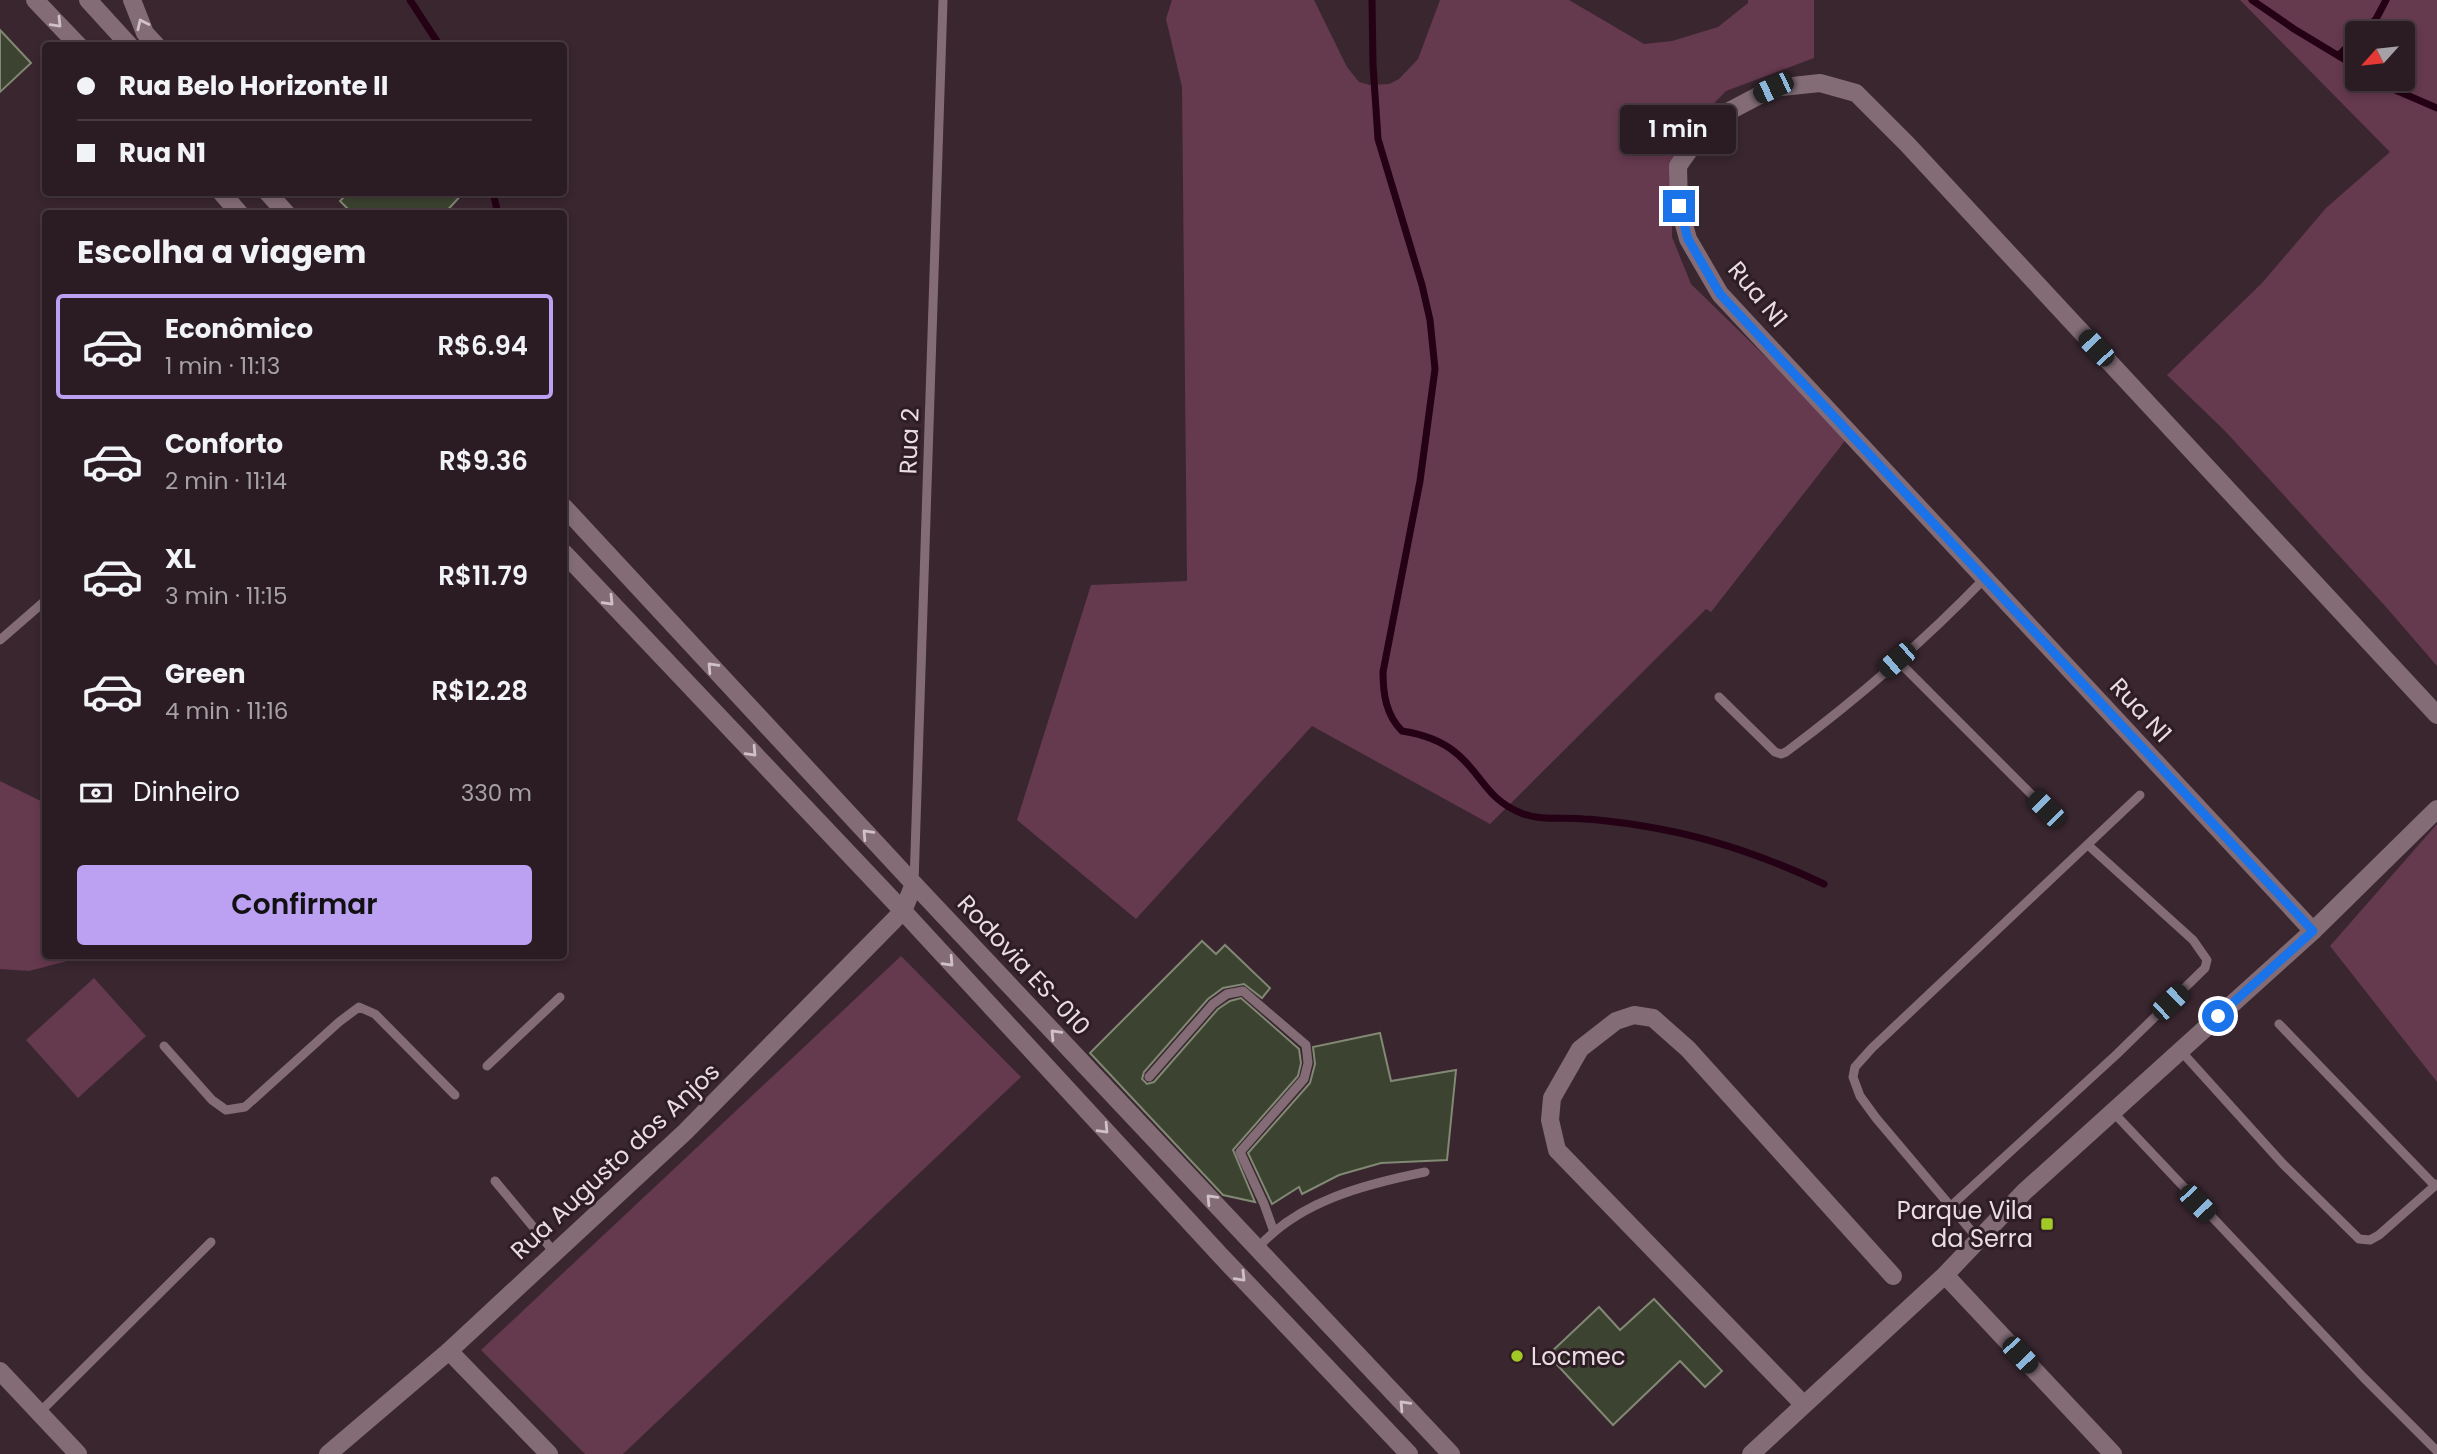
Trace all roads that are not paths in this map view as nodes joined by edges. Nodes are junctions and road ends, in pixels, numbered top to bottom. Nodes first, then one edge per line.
1 (35, 0) edge
2 (88, 0) edge
3 (132, 0) edge
4 (943, 0) edge
5 (75, 42) edge
6 (126, 42) edge
7 (153, 42) edge
8 (224, 196) edge
9 (271, 196) edge
10 (236, 210) edge
11 (283, 210) edge
12 (567, 510) edge
13 (567, 560) edge
14 (1985, 578) junction
15 (42, 603) edge
16 (0, 640) edge
17 (1897, 660) junction
18 (1719, 696) dead end
19 (2437, 715) edge
20 (2140, 795) dead end
21 (2046, 809) dead end
22 (2437, 809) edge
23 (2088, 845) junction
24 (914, 884) junction
25 (903, 911) junction
26 (2313, 931) junction
27 (560, 997) dead end
28 (2279, 1024) dead end
29 (164, 1046) dead end
30 (2180, 1051) junction
31 (487, 1066) dead end
32 (1149, 1077) dead end
33 (455, 1096) dead end
34 (2113, 1112) junction
35 (1425, 1172) dead end
36 (495, 1181) dead end
37 (2436, 1185) edge
38 (1951, 1206) junction
39 (1274, 1233) junction
40 (1979, 1240) junction
41 (211, 1242) dead end
42 (1257, 1249) junction
43 (554, 1252) junction
44 (1945, 1275) junction
45 (1893, 1276) dead end
46 (449, 1351) junction
47 (0, 1371) edge
48 (1803, 1404) junction
49 (39, 1413) junction
50 (2437, 1451) edge
51 (78, 1454) edge
52 (328, 1454) edge
53 (548, 1454) edge
54 (1409, 1454) edge
55 (1451, 1454) edge
56 (1751, 1454) edge
57 (2113, 1454) edge

1 -> 5 street
2 - 6 street
7 -> 3 street
4 - 24 lane, Rua 2
8 - 10 street
9 - 11 street
24 -> 12 street, Rodovia ES-010
13 -> 25 street
14 - 17 lane
14 - 19 street, Rua N1
14 - 26 street, Rua N1
15 - 16 lane
17 - 18 lane
17 - 21 lane
20 - 23 lane
22 - 26 street
23 - 38 lane
23 - 38 lane
24 - 25 street, Rua Augusto dos Anjos
42 -> 24 street, Rodovia ES-010
25 - 43 street, Rua Augusto dos Anjos
25 -> 54 street
26 - 30 street
27 - 31 lane
28 - 37 lane
29 - 33 lane
30 - 34 street
30 - 37 lane
32 - 39 lane
34 - 40 street
34 - 50 lane
35 - 39 lane
36 - 43 lane
38 - 40 lane
39 - 42 lane
40 - 44 street
41 - 49 lane
55 -> 42 street, Rodovia ES-010
43 - 46 street, Rua Augusto dos Anjos
44 - 48 street
44 - 57 street
45 - 48 street
46 - 52 street, Rua Augusto dos Anjos
46 - 53 street
47 - 49 street
48 - 56 street
49 - 51 street

